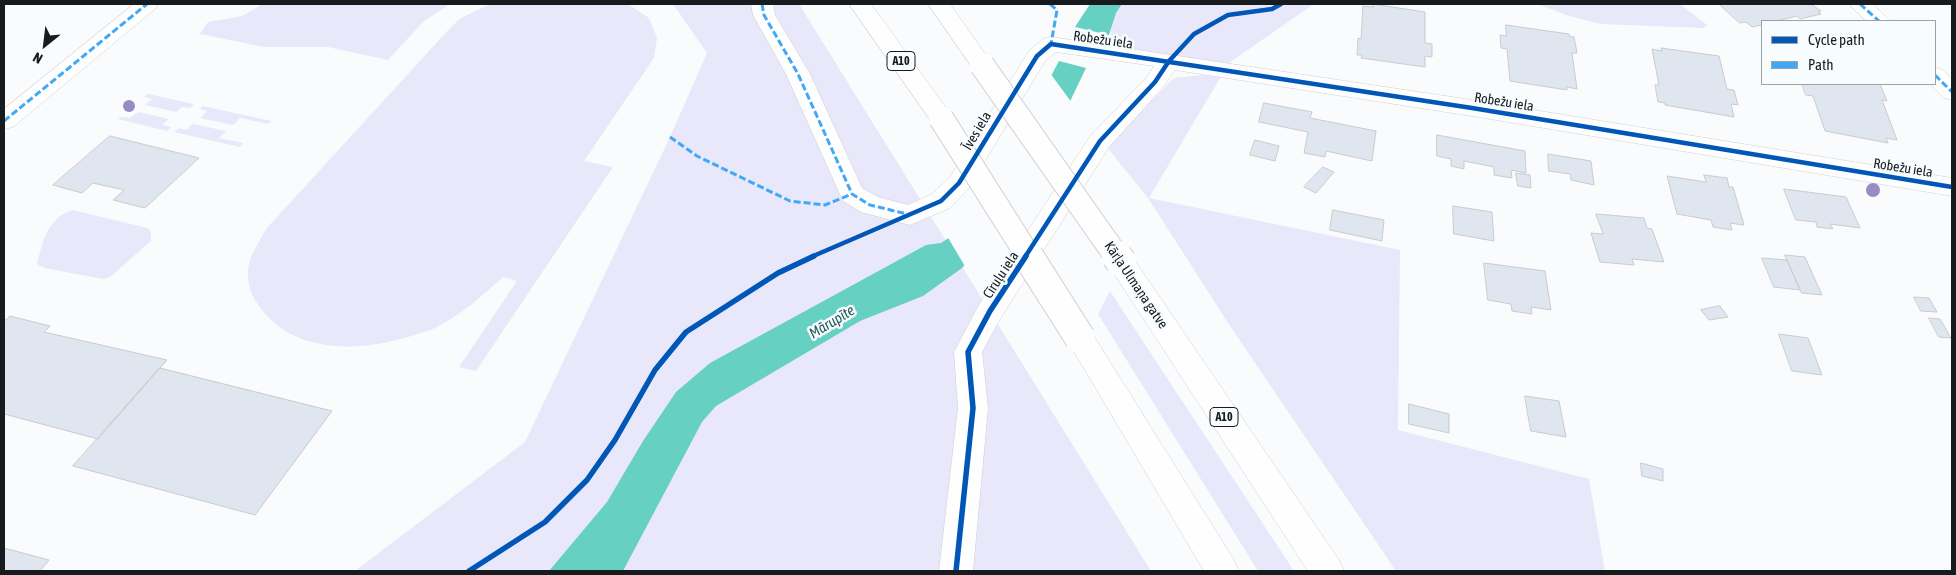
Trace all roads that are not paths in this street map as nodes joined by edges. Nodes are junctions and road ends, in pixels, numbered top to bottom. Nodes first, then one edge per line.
1 (146, 4) edge
2 (762, 4) edge
3 (860, 4) edge
4 (939, 4) edge
5 (1860, 4) edge
6 (1878, 20) edge
7 (1051, 44) joint
8 (1169, 61) junction
9 (1936, 76) edge
10 (1952, 92) edge
11 (6, 117) edge
12 (1952, 187) edge
13 (956, 571) edge
14 (1222, 571) edge
15 (1327, 571) edge

1 - 11 main road
2 - 7 main road, Īves iela
3 - 14 main road, A10, bridge
4 - 15 main road, Kārļa Ulmaņa gatve / A10, bridge
5 - 6 main road
7 - 8 main road, Robežu iela
8 - 12 main road, Robežu iela
8 - 13 main road, Cīruļu iela
9 - 10 main road

